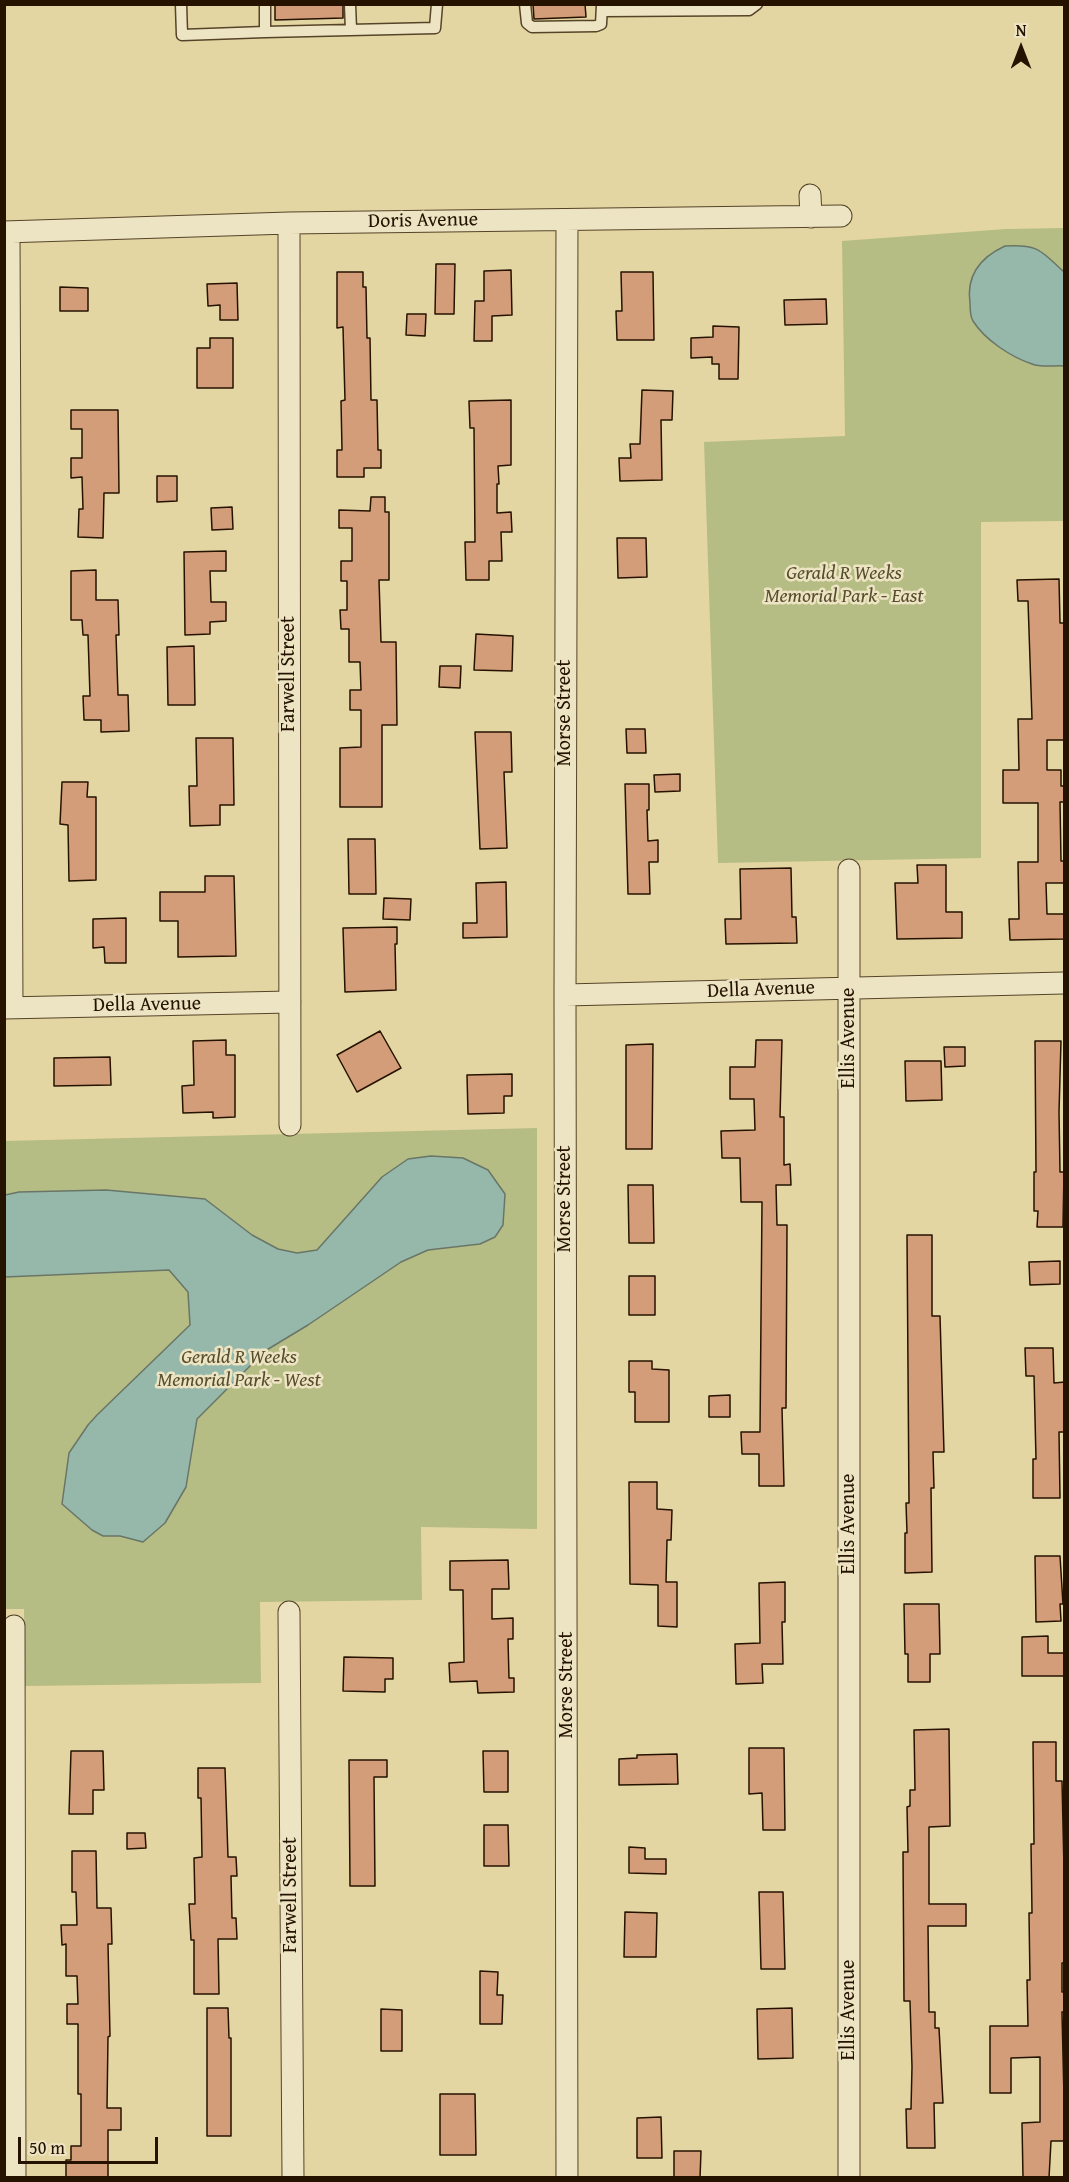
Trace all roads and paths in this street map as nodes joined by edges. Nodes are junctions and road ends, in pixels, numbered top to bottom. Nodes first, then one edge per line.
1 (181, 4) edge
2 (265, 4) edge
3 (350, 4) edge
4 (437, 4) edge
5 (525, 4) edge
6 (757, 4) edge
7 (692, 7) edge
8 (602, 8) edge
9 (351, 30) junction
10 (265, 32) junction
11 (810, 195) dead end
12 (841, 216) dead end
13 (810, 217) junction
14 (567, 220) junction
15 (289, 223) junction
16 (7, 232) edge
17 (849, 870) dead end
18 (1065, 983) edge
19 (849, 987) junction
20 (565, 995) junction
21 (290, 1002) junction
22 (8, 1008) edge
23 (290, 1125) dead end
24 (289, 1612) dead end
25 (14, 1626) dead end
26 (15, 2178) edge
27 (293, 2178) edge
28 (567, 2178) edge
29 (849, 2178) edge

1 - 10 lane
2 - 10 lane
3 - 9 lane
4 - 9 lane
5 - 8 lane
6 - 7 lane
7 - 8 lane
9 - 10 lane
11 - 13 street
12 - 13 street, Doris Avenue
13 - 14 street, Doris Avenue
14 - 15 street, Doris Avenue
14 - 20 street, Morse Street
15 - 16 street, Doris Avenue
15 - 21 street, Farwell Street
16 - 22 street
17 - 19 street, Ellis Avenue
18 - 19 street, Della Avenue
19 - 20 street, Della Avenue
19 - 29 street, Ellis Avenue
20 - 28 street, Morse Street
21 - 22 street, Della Avenue
21 - 23 street, Farwell Street
24 - 27 street, Farwell Street
25 - 26 street

